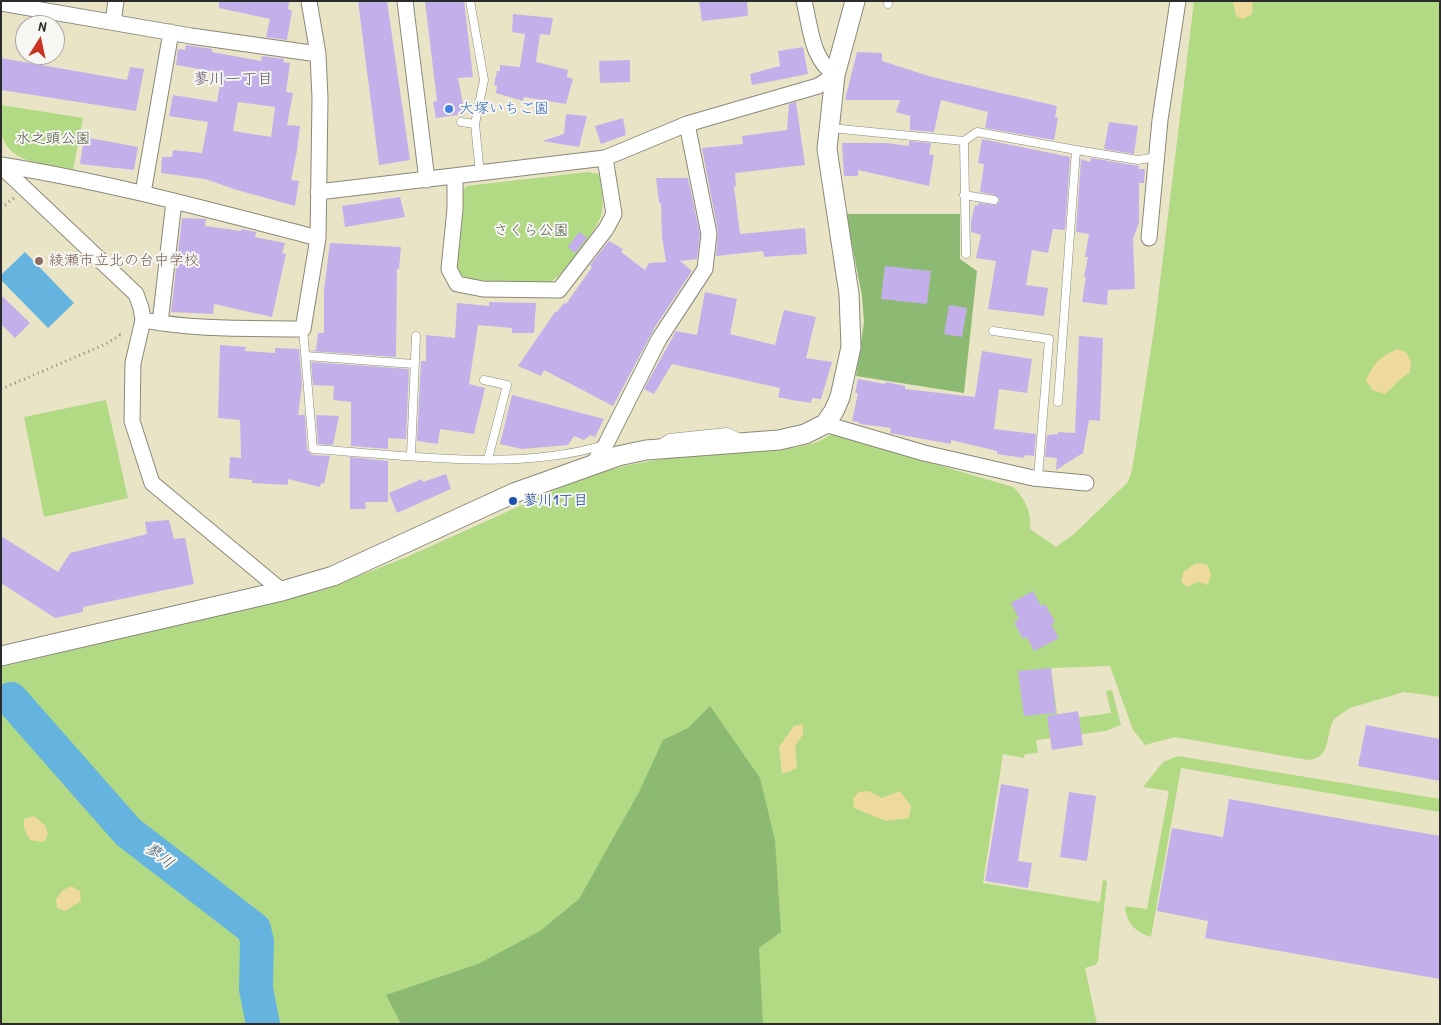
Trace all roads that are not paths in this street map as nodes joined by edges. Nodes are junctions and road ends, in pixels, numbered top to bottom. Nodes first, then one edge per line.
1 (116, 1) edge
2 (309, 1) edge
3 (405, 1) edge
4 (470, 1) edge
5 (804, 1) edge
6 (855, 1) edge
7 (1178, 1) edge
8 (1, 3) edge
9 (113, 22) junction
10 (171, 32) junction
11 (318, 54) junction
12 (835, 75) junction
13 (460, 122) dead end
14 (475, 124) junction
15 (687, 124) junction
16 (828, 128) junction
17 (964, 141) junction
18 (1076, 150) junction
19 (1157, 157) junction
20 (605, 158) junction
21 (1, 166) edge
22 (480, 174) junction
23 (455, 177) junction
24 (427, 180) junction
25 (318, 192) junction
26 (143, 193) junction
27 (964, 195) junction
28 (994, 200) dead end
29 (174, 201) junction
30 (318, 238) junction
31 (1149, 238) dead end
32 (966, 254) dead end
33 (143, 320) junction
34 (160, 324) junction
35 (303, 329) junction
36 (993, 331) dead end
37 (416, 336) dead end
38 (306, 356) junction
39 (414, 364) junction
40 (484, 380) dead end
41 (1058, 402) dead end
42 (825, 424) junction
43 (606, 444) junction
44 (411, 455) junction
45 (488, 459) junction
46 (593, 464) junction
47 (1038, 478) junction
48 (1086, 483) dead end
49 (282, 591) junction
50 (1, 656) edge

1 - 9 street
2 - 11 street
3 - 24 street
4 - 14 lane
5 - 12 street
6 - 12 street
7 - 19 street
8 - 9 street
9 - 10 street
10 - 11 street
10 - 26 street
11 - 25 street
12 - 15 street
12 - 16 street
13 - 14 lane
14 - 22 lane
15 - 20 street
15 - 43 street
16 - 17 lane
16 - 42 street
17 - 18 lane
17 - 27 lane
18 - 19 lane
18 - 41 lane
19 - 31 street
20 - 22 street
20 - 23 street
21 - 26 street
21 - 33 street
22 - 23 street
23 - 24 street
24 - 25 street
25 - 30 street
26 - 29 street
27 - 28 lane
27 - 32 lane
29 - 30 street
29 - 34 street
30 - 35 street
33 - 34 street
33 - 49 street
34 - 35 street
35 - 38 lane
36 - 47 lane
37 - 39 lane
38 - 39 lane
38 - 44 lane
39 - 44 lane
40 - 45 lane
42 - 46 street
42 - 47 street
43 - 45 lane
43 - 46 street
44 - 45 lane
46 - 49 street
47 - 48 street
49 - 50 street

